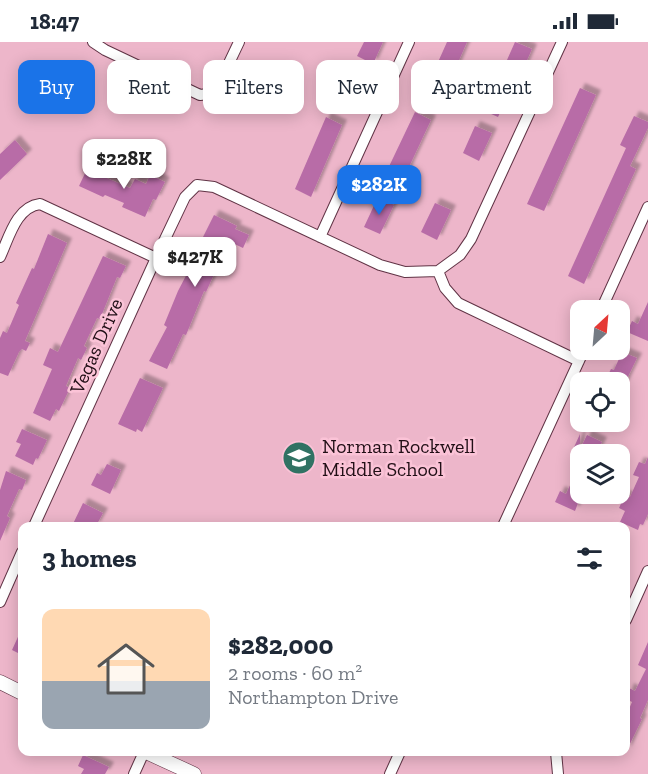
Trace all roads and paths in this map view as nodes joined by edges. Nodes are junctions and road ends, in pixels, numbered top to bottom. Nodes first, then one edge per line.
1 (93, 42) edge
2 (239, 42) edge
3 (409, 42) edge
4 (562, 42) edge
5 (648, 207) edge
6 (320, 237) junction
7 (0, 257) edge
8 (156, 258) junction
9 (438, 271) junction
10 (606, 300) edge
11 (579, 361) joint
12 (36, 522) edge
13 (505, 522) edge
14 (18, 561) edge
15 (648, 571) edge
16 (0, 602) edge
17 (630, 611) edge
18 (0, 682) edge
19 (18, 691) edge
20 (143, 756) edge
21 (154, 756) edge
22 (398, 756) edge
23 (556, 756) edge
24 (134, 774) edge
25 (194, 774) edge
26 (390, 774) edge
27 (558, 774) edge

1 - 2 street
3 - 6 street
4 - 9 street
5 - 10 street
6 - 8 street, Vegas Drive
6 - 9 street
7 - 8 street
8 - 12 street, Vegas Drive
9 - 11 street
11 - 13 street
14 - 16 street
15 - 17 street
18 - 19 street
20 - 24 street
21 - 25 street
22 - 26 street
23 - 27 street

